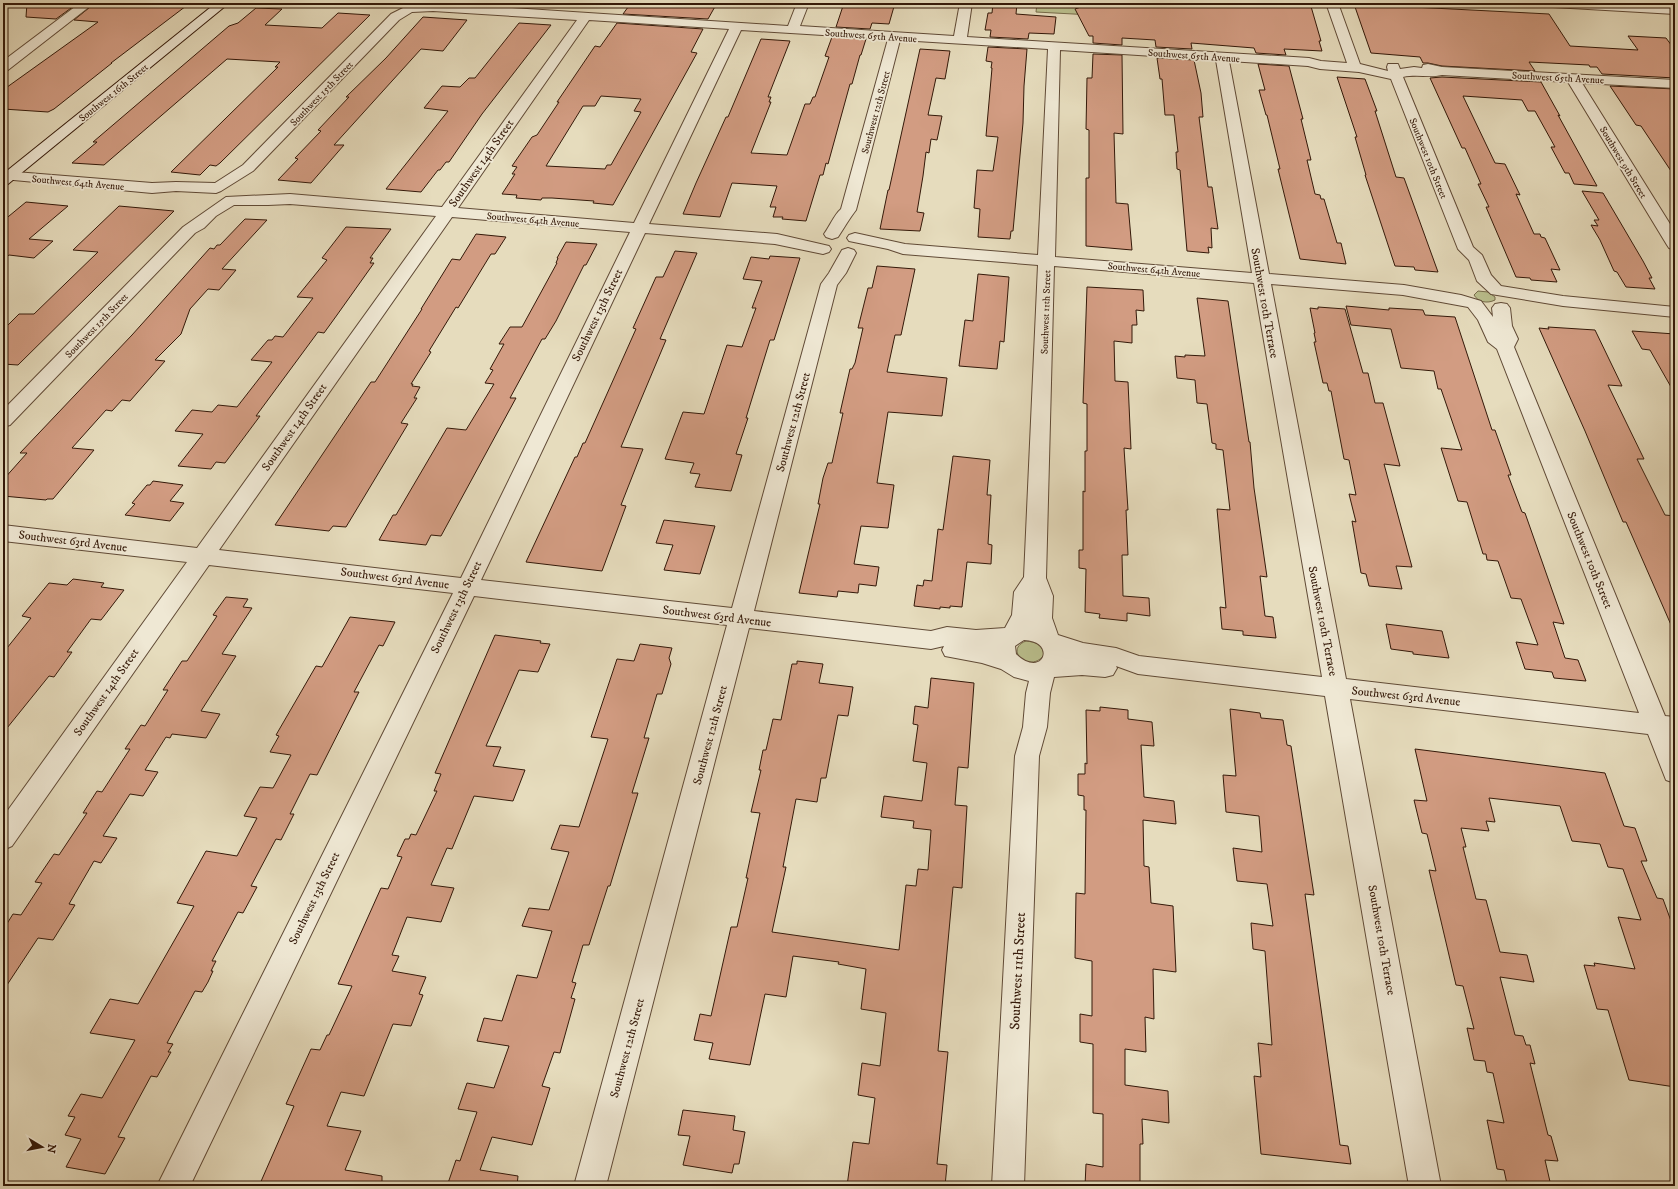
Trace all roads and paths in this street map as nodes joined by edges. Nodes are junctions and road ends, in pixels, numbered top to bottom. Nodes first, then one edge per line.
1 (88, 3) edge
2 (223, 3) edge
3 (365, 3) edge
4 (803, 3) edge
5 (966, 3) edge
6 (1332, 3) edge
7 (1552, 3) edge
8 (405, 7) edge
9 (1675, 10) edge
10 (585, 17) junction
11 (736, 27) junction
12 (793, 30) junction
13 (895, 36) junction
14 (960, 40) junction
15 (1054, 46) junction
16 (1222, 57) junction
17 (1354, 65) junction
18 (3, 67) edge
19 (1394, 72) junction
20 (1572, 78) junction
21 (1675, 84) edge
22 (248, 168) junction
23 (5, 177) edge
24 (241, 188) junction
25 (213, 193) junction
26 (290, 199) junction
27 (229, 201) junction
28 (848, 210) junction
29 (447, 212) junction
30 (640, 228) junction
31 (189, 230) junction
32 (827, 243) junction
33 (852, 245) junction
34 (1675, 245) edge
35 (1466, 249) junction
36 (1047, 260) junction
37 (1261, 278) junction
38 (829, 284) junction
39 (1495, 289) junction
40 (1469, 294) junction
41 (1574, 303) junction
42 (1503, 307) junction
43 (1675, 312) edge
44 (1505, 347) junction
45 (3, 421) edge
46 (3, 533) edge
47 (203, 556) junction
48 (1035, 578) junction
49 (467, 586) junction
50 (741, 619) junction
51 (1011, 635) junction
52 (931, 640) junction
53 (1050, 640) junction
54 (1010, 664) junction
55 (1138, 665) junction
56 (1046, 669) junction
57 (1336, 688) junction
58 (1666, 726) edge
59 (1027, 756) junction
60 (1675, 772) edge
61 (3, 838) edge
62 (173, 1186) edge
63 (590, 1186) edge
64 (1008, 1186) edge
65 (1425, 1186) edge

1 - 18 street
2 - 23 street, Southwest 16th Street
3 - 8 street, Southwest 65th Avenue
4 - 12 street
5 - 14 street
6 - 17 street
7 - 9 street
8 - 10 street, Southwest 65th Avenue
8 - 22 street, Southwest 15th Street
10 - 11 street, Southwest 65th Avenue
10 - 29 street, Southwest 14th Street
11 - 12 street, Southwest 65th Avenue
11 - 30 street, Southwest 13th Street
12 - 13 street, Southwest 65th Avenue
13 - 14 street, Southwest 65th Avenue
13 - 28 street, Southwest 12th Street
14 - 15 street, Southwest 65th Avenue
15 - 16 street, Southwest 65th Avenue
15 - 36 street, Southwest 11th Street
16 - 17 street, Southwest 65th Avenue
16 - 37 street, Southwest 10th Terrace
17 - 19 street, Southwest 65th Avenue
19 - 20 street, Southwest 65th Avenue
19 - 35 street, Southwest 10th Street
20 - 21 street, Southwest 65th Avenue
20 - 34 street, Southwest 9th Street
22 - 24 street, Southwest 15th Street
22 - 25 street, Southwest 15th Street
23 - 25 street, Southwest 64th Avenue
24 - 25 street, Southwest 64th Avenue
24 - 26 street, Southwest 64th Avenue
24 - 27 street, Southwest 15th Street
25 - 27 street, Southwest 64th Avenue
25 - 31 street, Southwest 15th Street
26 - 27 street, Southwest 64th Avenue
26 - 29 street, Southwest 64th Avenue
27 - 31 street, Southwest 15th Street
28 - 32 street, Southwest 12th Street
28 - 33 street, Southwest 12th Street
29 - 30 street, Southwest 64th Avenue
29 - 47 street, Southwest 14th Street
30 - 32 street, Southwest 64th Avenue
30 - 49 street, Southwest 13th Street
31 - 45 street, Southwest 15th Street
32 - 33 street, Southwest 64th Avenue
32 - 38 street, Southwest 12th Street
33 - 36 street, Southwest 64th Avenue
33 - 38 street, Southwest 12th Street
35 - 39 street, Southwest 10th Street
35 - 40 street, Southwest 10th Street
36 - 37 street, Southwest 64th Avenue
36 - 48 street, Southwest 11th Street
37 - 40 street, Southwest 64th Avenue
37 - 57 street, Southwest 10th Terrace
38 - 50 street, Southwest 12th Street
39 - 40 street
39 - 41 street
39 - 42 street, Southwest 10th Street
40 - 42 street, Southwest 64th Avenue
40 - 44 street, Southwest 10th Street
41 - 42 street
41 - 43 street
42 - 44 street, Southwest 10th Street
44 - 58 street, Southwest 10th Street
46 - 47 street, Southwest 63rd Avenue
47 - 49 street, Southwest 63rd Avenue
47 - 61 street, Southwest 14th Street
48 - 51 street, Southwest 11th Street
48 - 53 street, Southwest 11th Street
49 - 50 street, Southwest 63rd Avenue
49 - 62 street, Southwest 13th Street
50 - 52 street, Southwest 63rd Avenue
50 - 63 street, Southwest 12th Street
51 - 52 street, Southwest 63rd Avenue
51 - 53 street
51 - 54 street
52 - 54 street, Southwest 63rd Avenue
53 - 55 street, Southwest 63rd Avenue
53 - 56 street
54 - 56 street
54 - 59 street, Southwest 11th Street
55 - 56 street, Southwest 63rd Avenue
55 - 57 street, Southwest 63rd Avenue
56 - 59 street, Southwest 11th Street
57 - 58 street, Southwest 63rd Avenue
57 - 65 street, Southwest 10th Terrace
58 - 60 street, Southwest 10th Street
59 - 64 street, Southwest 11th Street

